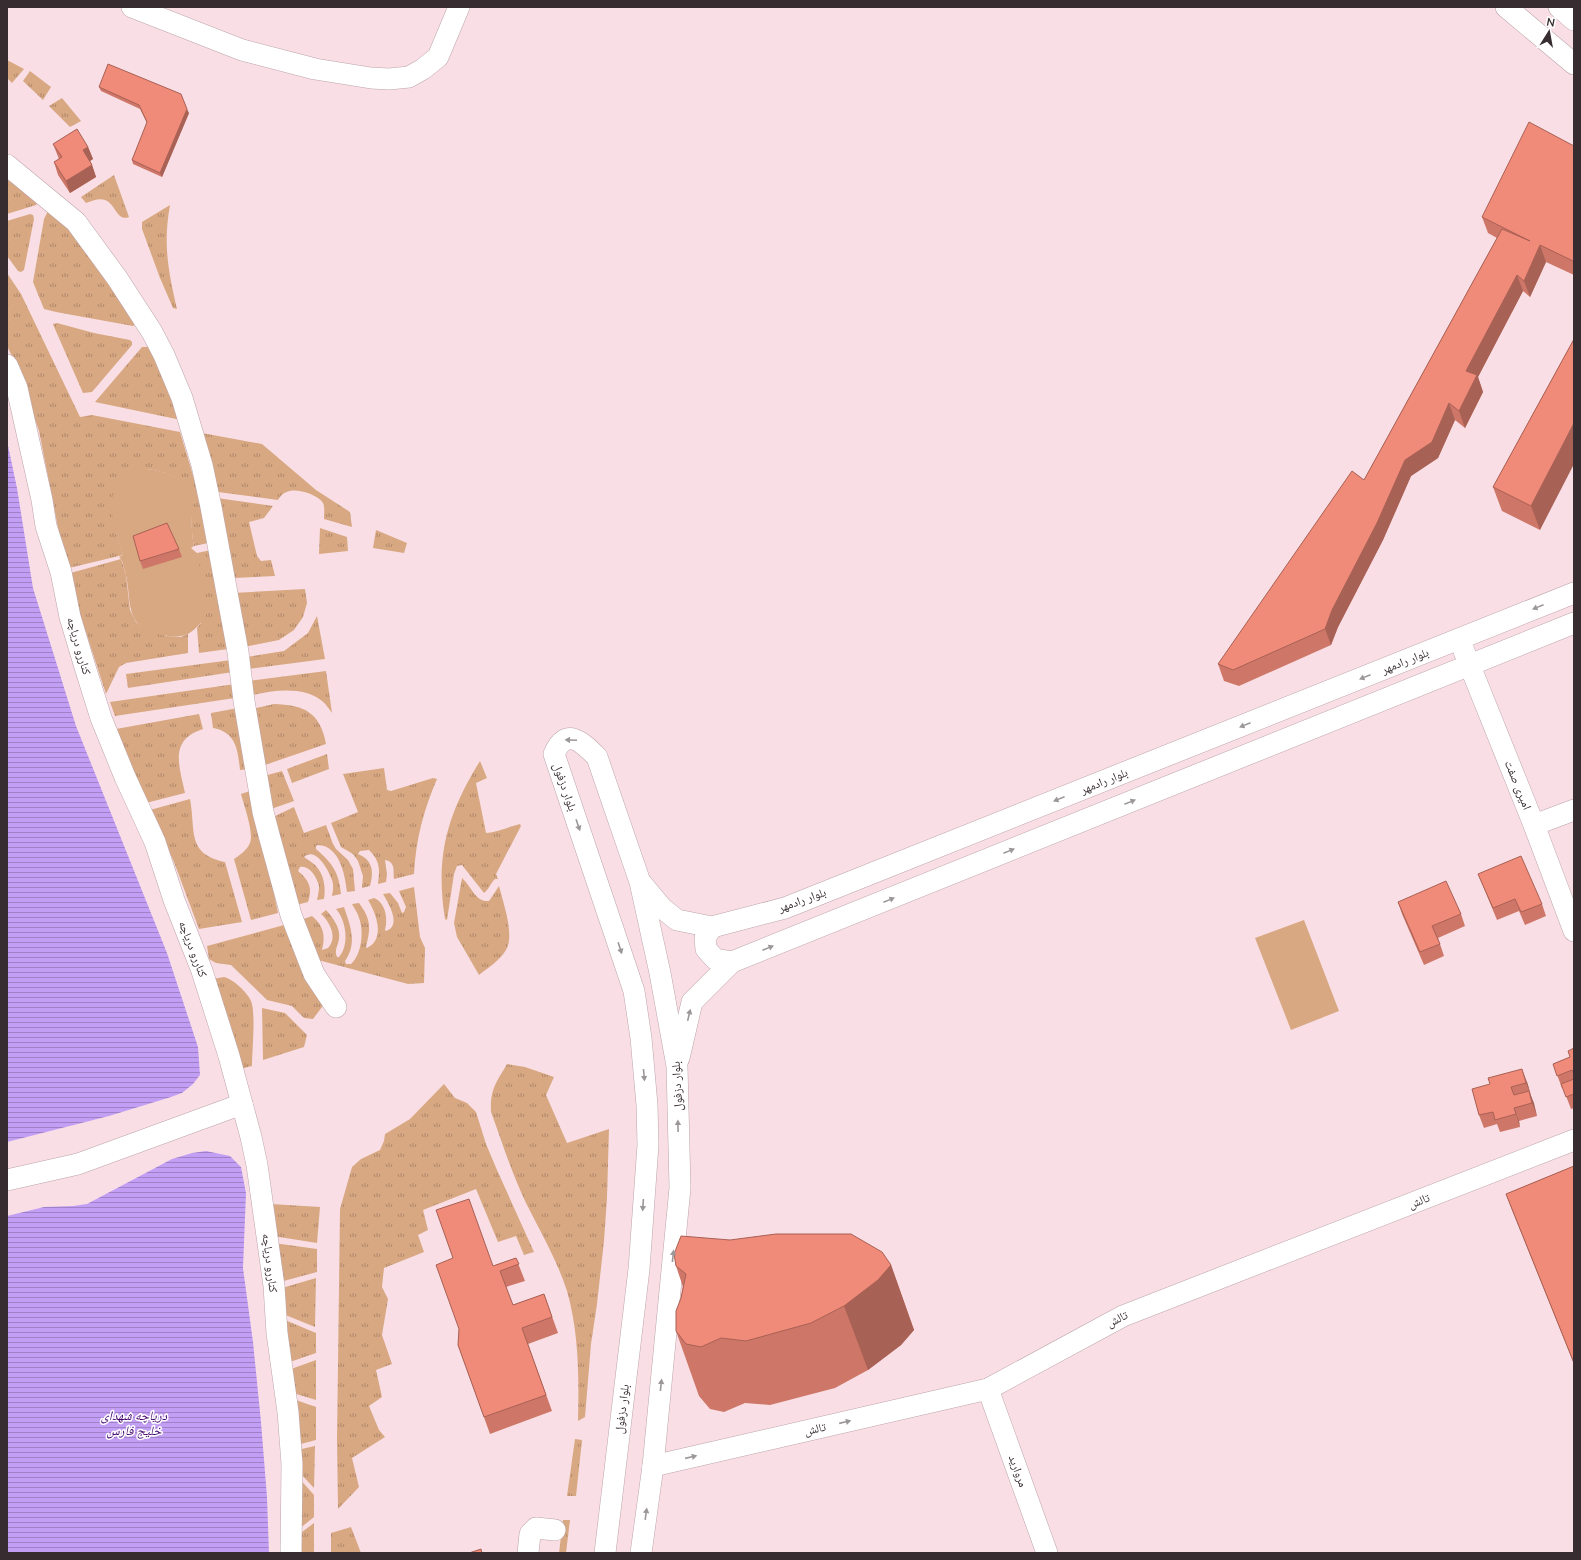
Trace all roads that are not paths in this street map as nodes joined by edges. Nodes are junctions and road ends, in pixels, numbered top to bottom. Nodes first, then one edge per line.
1 (132, 7) edge
2 (459, 7) edge
3 (1506, 7) edge
4 (1559, 7) edge
5 (1574, 20) edge
6 (1574, 64) edge
7 (7, 165) edge
8 (7, 365) edge
9 (1574, 593) edge
10 (1574, 623) edge
11 (1458, 640) junction
12 (1469, 664) junction
13 (1574, 810) edge
14 (1534, 825) junction
15 (640, 882) junction
16 (712, 927) junction
17 (1574, 931) edge
18 (732, 962) junction
19 (336, 1007) dead end
20 (677, 1066) junction
21 (242, 1104) junction
22 (1574, 1140) edge
23 (7, 1180) edge
24 (988, 1389) junction
25 (653, 1466) junction
26 (554, 1530) dead end
27 (291, 1553) edge
28 (528, 1553) edge
29 (605, 1553) edge
30 (641, 1553) edge
31 (1047, 1553) edge

1 - 2 street
3 - 6 street
4 - 5 street
7 - 19 street
8 - 21 street, کناررو دریاچه
9 -> 11 street, بلوار رادمهر
10 - 12 street
11 - 12 street, امیری صفت
11 -> 16 street, بلوار رادمهر
12 - 14 street, امیری صفت
18 -> 12 street
13 - 14 street
14 - 17 street, امیری صفت
15 - 16 street, بلوار رادمهر
15 - 20 street, بلوار دزفول
15 -> 29 street, بلوار دزفول
16 - 18 street
20 -> 18 street
25 -> 20 street, بلوار دزفول
21 - 23 street
21 - 27 street, کناررو دریاچه
22 - 24 street, تالش
25 -> 24 street, تالش
24 - 31 street, مروارید
30 -> 25 street, بلوار دزفول
26 - 28 street

